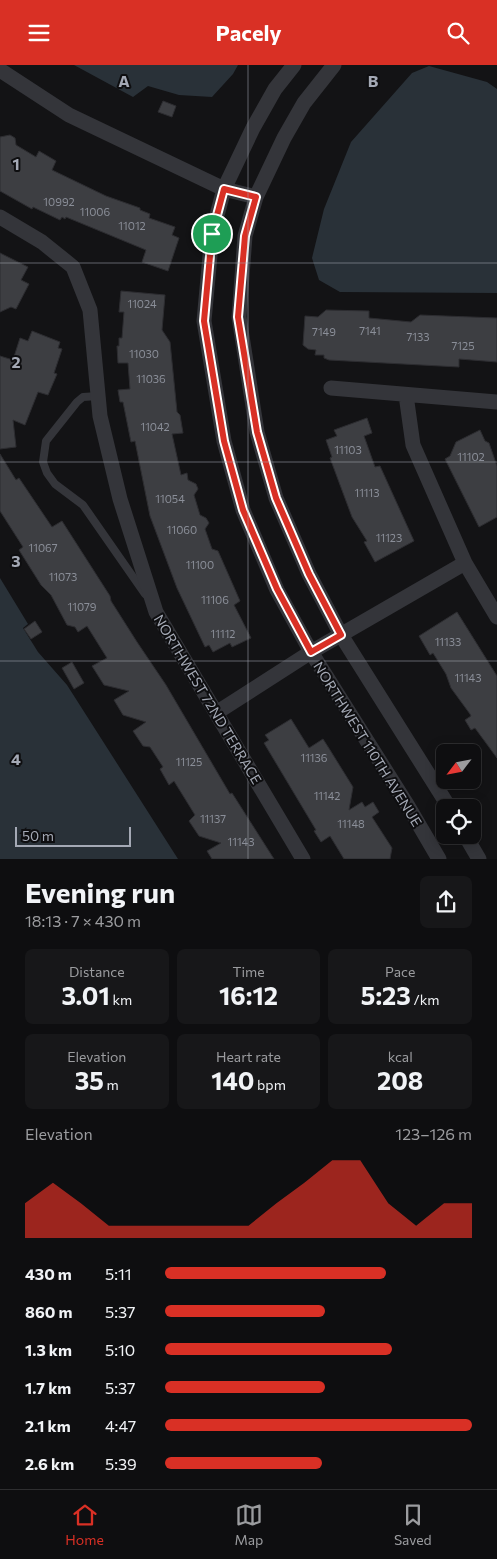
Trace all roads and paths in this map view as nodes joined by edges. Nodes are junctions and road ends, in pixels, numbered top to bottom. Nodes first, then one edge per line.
1 (294, 65) edge
2 (334, 65) edge
3 (0, 70) edge
4 (224, 189) junction
5 (256, 197) junction
6 (0, 217) edge
7 (331, 388) dead end
8 (406, 395) junction
9 (98, 396) junction
10 (497, 402) edge
11 (465, 563) junction
12 (154, 607) junction
13 (497, 617) edge
14 (341, 635) junction
15 (311, 652) junction
16 (216, 713) junction
17 (444, 799) edge
18 (470, 844) edge
19 (303, 859) edge
20 (438, 859) edge
21 (479, 859) edge

1 - 4 street, NORTHWEST 110TH AVENUE
2 - 5 street
3 - 4 street
4 - 5 street
4 - 15 street, NORTHWEST 110TH AVENUE
5 - 14 street
6 - 9 street, NORTHWEST 72ND TERRACE
7 - 8 street
8 - 10 street
8 - 11 street
9 - 12 street, NORTHWEST 72ND TERRACE
9 - 12 lane
11 - 13 street
11 - 14 street
12 - 16 street, NORTHWEST 72ND TERRACE
14 - 15 street
14 - 17 street
15 - 16 street
15 - 20 street, NORTHWEST 110TH AVENUE
16 - 19 street, NORTHWEST 72ND TERRACE
18 - 21 street

